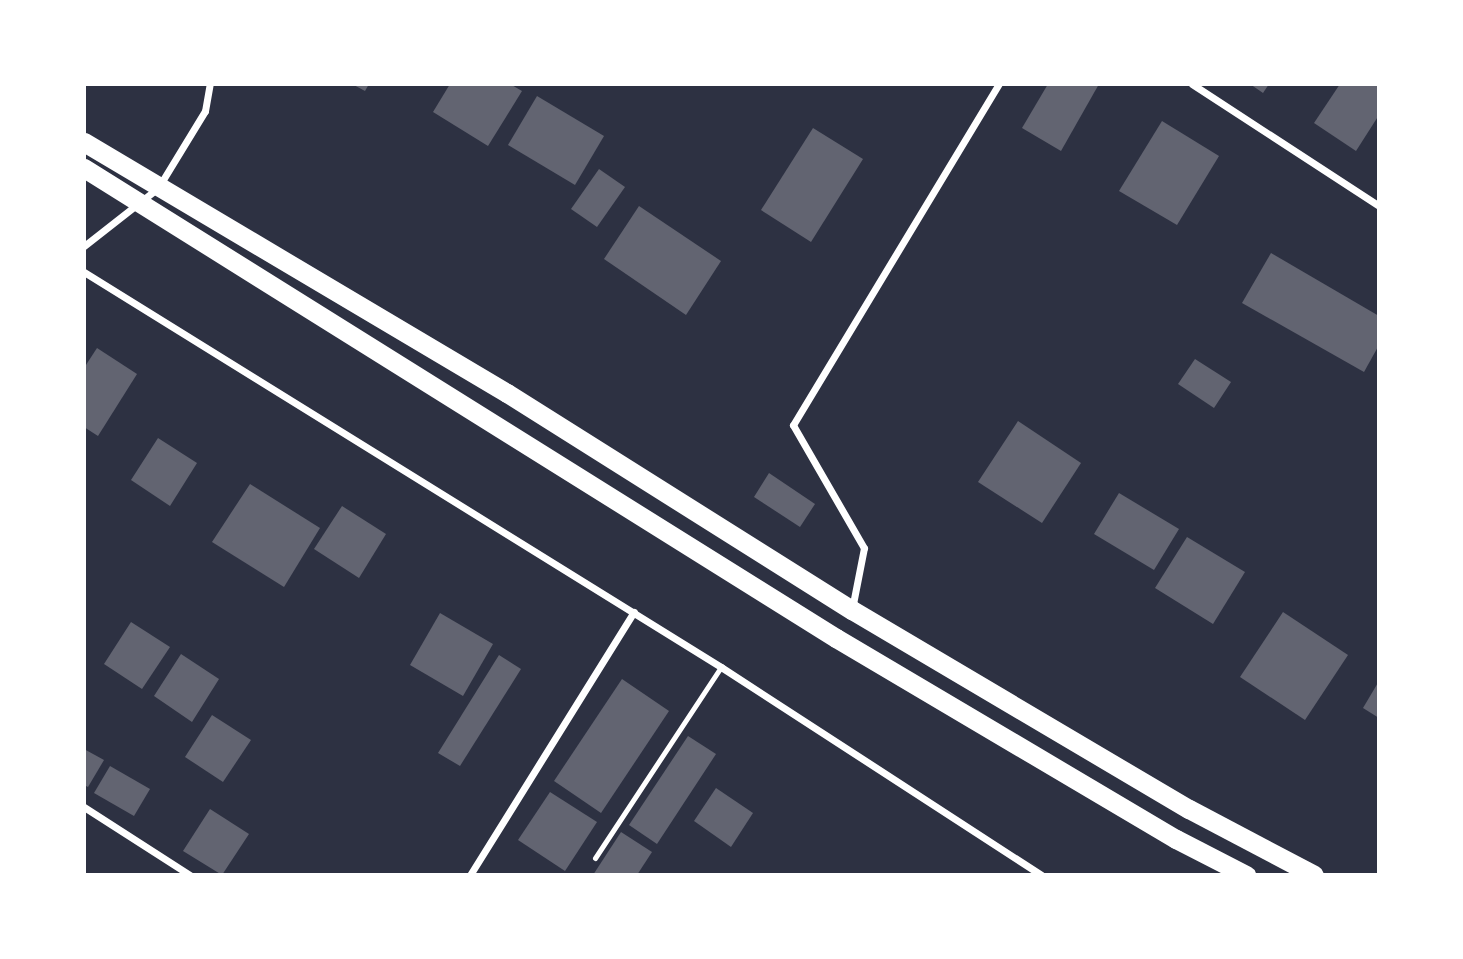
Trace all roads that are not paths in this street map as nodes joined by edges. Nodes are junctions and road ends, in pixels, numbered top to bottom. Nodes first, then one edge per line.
1 (210, 84) edge
2 (999, 84) edge
3 (1192, 84) edge
4 (84, 142) edge
5 (84, 168) edge
6 (158, 188) junction
7 (139, 202) junction
8 (1379, 206) edge
9 (84, 246) edge
10 (84, 272) edge
11 (852, 610) junction
12 (634, 612) junction
13 (721, 667) junction
14 (84, 807) edge
15 (595, 858) dead end
16 (190, 875) edge
17 (470, 875) edge
18 (1041, 875) edge
19 (1246, 875) edge
20 (1314, 875) edge

1 - 6 street
2 - 11 street
3 - 8 street
4 - 6 highway
5 - 7 highway
6 - 7 street
6 - 11 highway
7 - 9 street
7 - 19 highway
10 - 12 street
11 - 20 highway
12 - 13 street
12 - 17 street
13 - 15 lane
13 - 18 street
14 - 16 street

